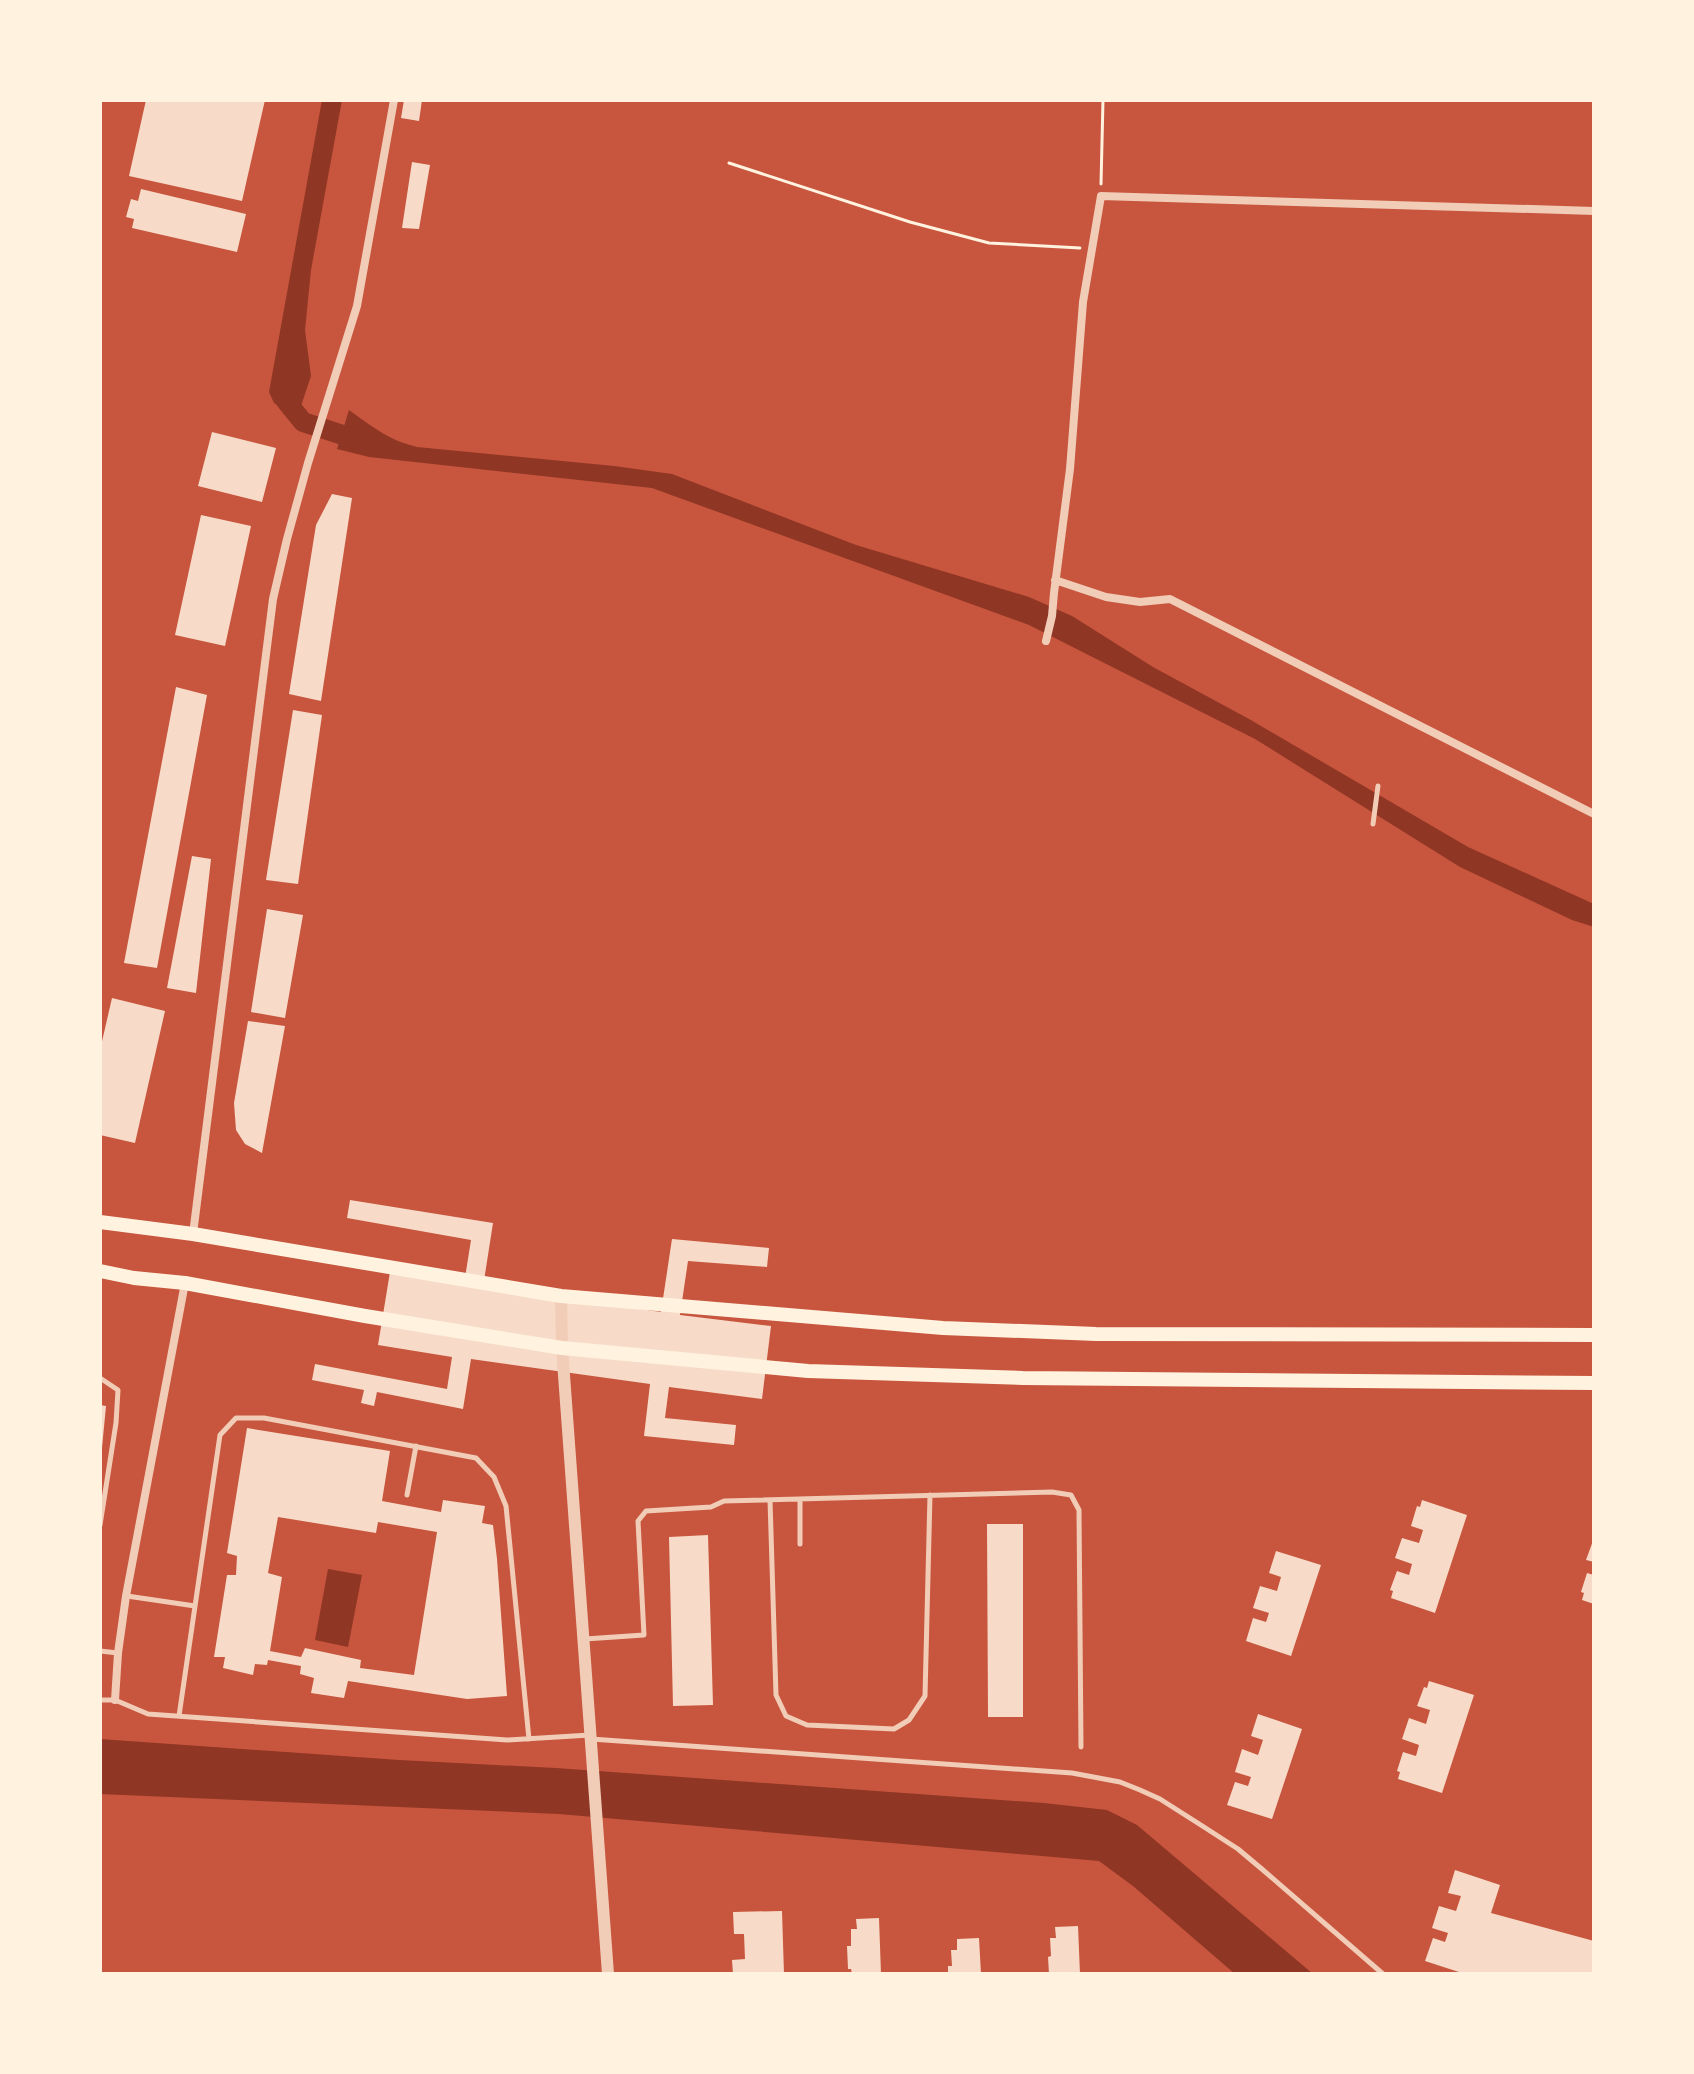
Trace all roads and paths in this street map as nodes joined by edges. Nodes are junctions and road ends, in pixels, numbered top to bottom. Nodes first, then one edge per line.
1 (394, 100) edge
2 (1103, 100) edge
3 (729, 163) dead end
4 (1101, 196) junction
5 (1594, 211) edge
6 (1092, 249) junction
7 (1055, 580) junction
8 (1046, 641) dead end
9 (1378, 786) dead end
10 (1594, 814) edge
11 (1373, 824) dead end
12 (100, 1222) edge
13 (193, 1234) junction
14 (100, 1271) edge
15 (185, 1283) junction
16 (561, 1296) junction
17 (1594, 1335) edge
18 (562, 1348) junction
19 (100, 1378) edge
20 (1594, 1383) edge
21 (416, 1446) junction
22 (407, 1495) dead end
23 (930, 1495) junction
24 (800, 1499) junction
25 (770, 1500) junction
26 (100, 1525) edge
27 (800, 1544) dead end
28 (126, 1596) junction
29 (195, 1606) junction
30 (584, 1639) junction
31 (100, 1651) edge
32 (118, 1653) junction
33 (100, 1700) edge
34 (115, 1700) junction
35 (179, 1716) junction
36 (591, 1737) junction
37 (529, 1739) junction
38 (1081, 1747) dead end
39 (608, 1974) edge
40 (1383, 1974) edge

1 - 13 street
2 - 4 path
3 - 6 path
4 - 5 street
4 - 6 street
6 - 7 street
7 - 8 street
7 - 10 street
9 - 11 lane
12 - 13 main road
13 - 16 main road
14 - 15 main road
15 - 18 main road
15 - 28 street
16 - 17 main road
16 - 18 street
18 - 20 main road
18 - 30 street
19 - 26 lane
21 - 22 lane
21 - 29 lane
21 - 37 lane
23 - 24 lane
23 - 25 lane
23 - 38 lane
24 - 25 lane
24 - 27 lane
25 - 30 lane
28 - 29 lane
28 - 32 street
29 - 35 lane
30 - 36 street
31 - 32 lane
32 - 34 street
33 - 34 lane
34 - 35 lane
35 - 37 lane
36 - 37 lane
36 - 39 street
36 - 40 lane

